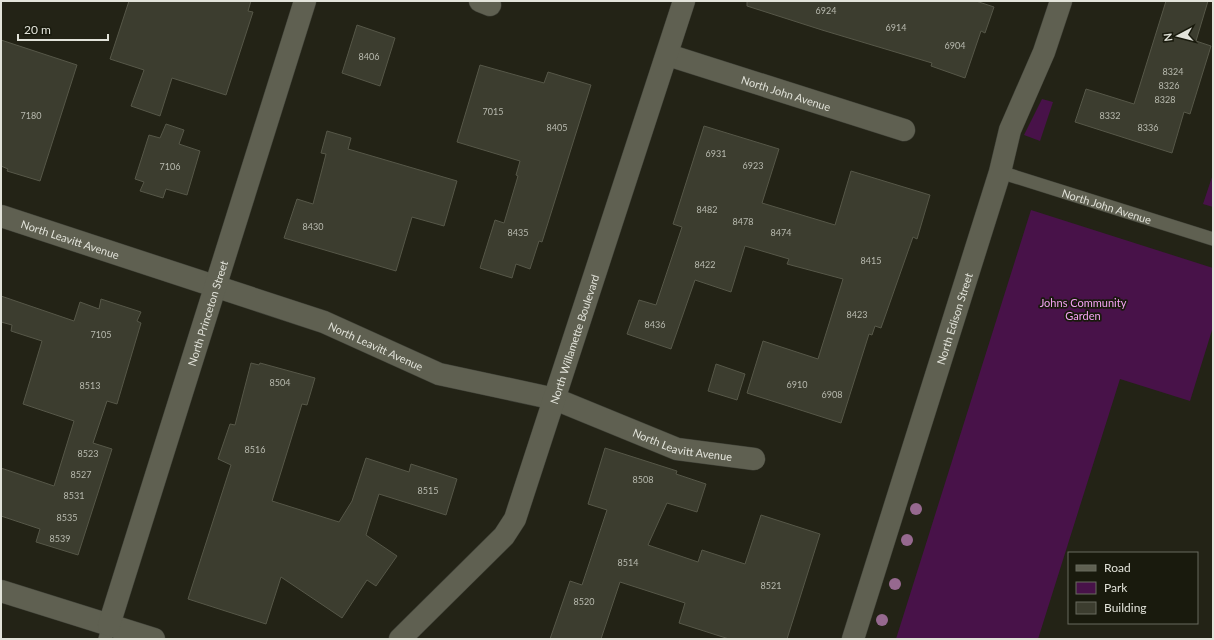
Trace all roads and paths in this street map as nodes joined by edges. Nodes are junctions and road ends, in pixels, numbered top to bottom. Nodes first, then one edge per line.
1 (305, 1) edge
2 (684, 1) edge
3 (1061, 1) edge
4 (668, 55) junction
5 (904, 130) dead end
6 (1000, 172) junction
7 (1, 216) edge
8 (1213, 239) edge
9 (216, 285) junction
10 (555, 399) junction
11 (754, 459) dead end
12 (1, 591) edge
13 (107, 632) edge
14 (154, 639) edge
15 (400, 639) edge
16 (853, 639) edge

1 - 9 street, North Princeton Street
2 - 4 street, North Willamette Boulevard
3 - 6 street, North Edison Street
4 - 5 street, North John Avenue
4 - 10 street, North Willamette Boulevard
6 - 8 lane, North John Avenue
6 - 16 street, North Edison Street
7 - 9 street, North Leavitt Avenue
9 - 10 street, North Leavitt Avenue
9 - 13 street, North Princeton Street
10 - 11 street, North Leavitt Avenue
10 - 15 street, North Willamette Boulevard
12 - 13 street
13 - 14 street

